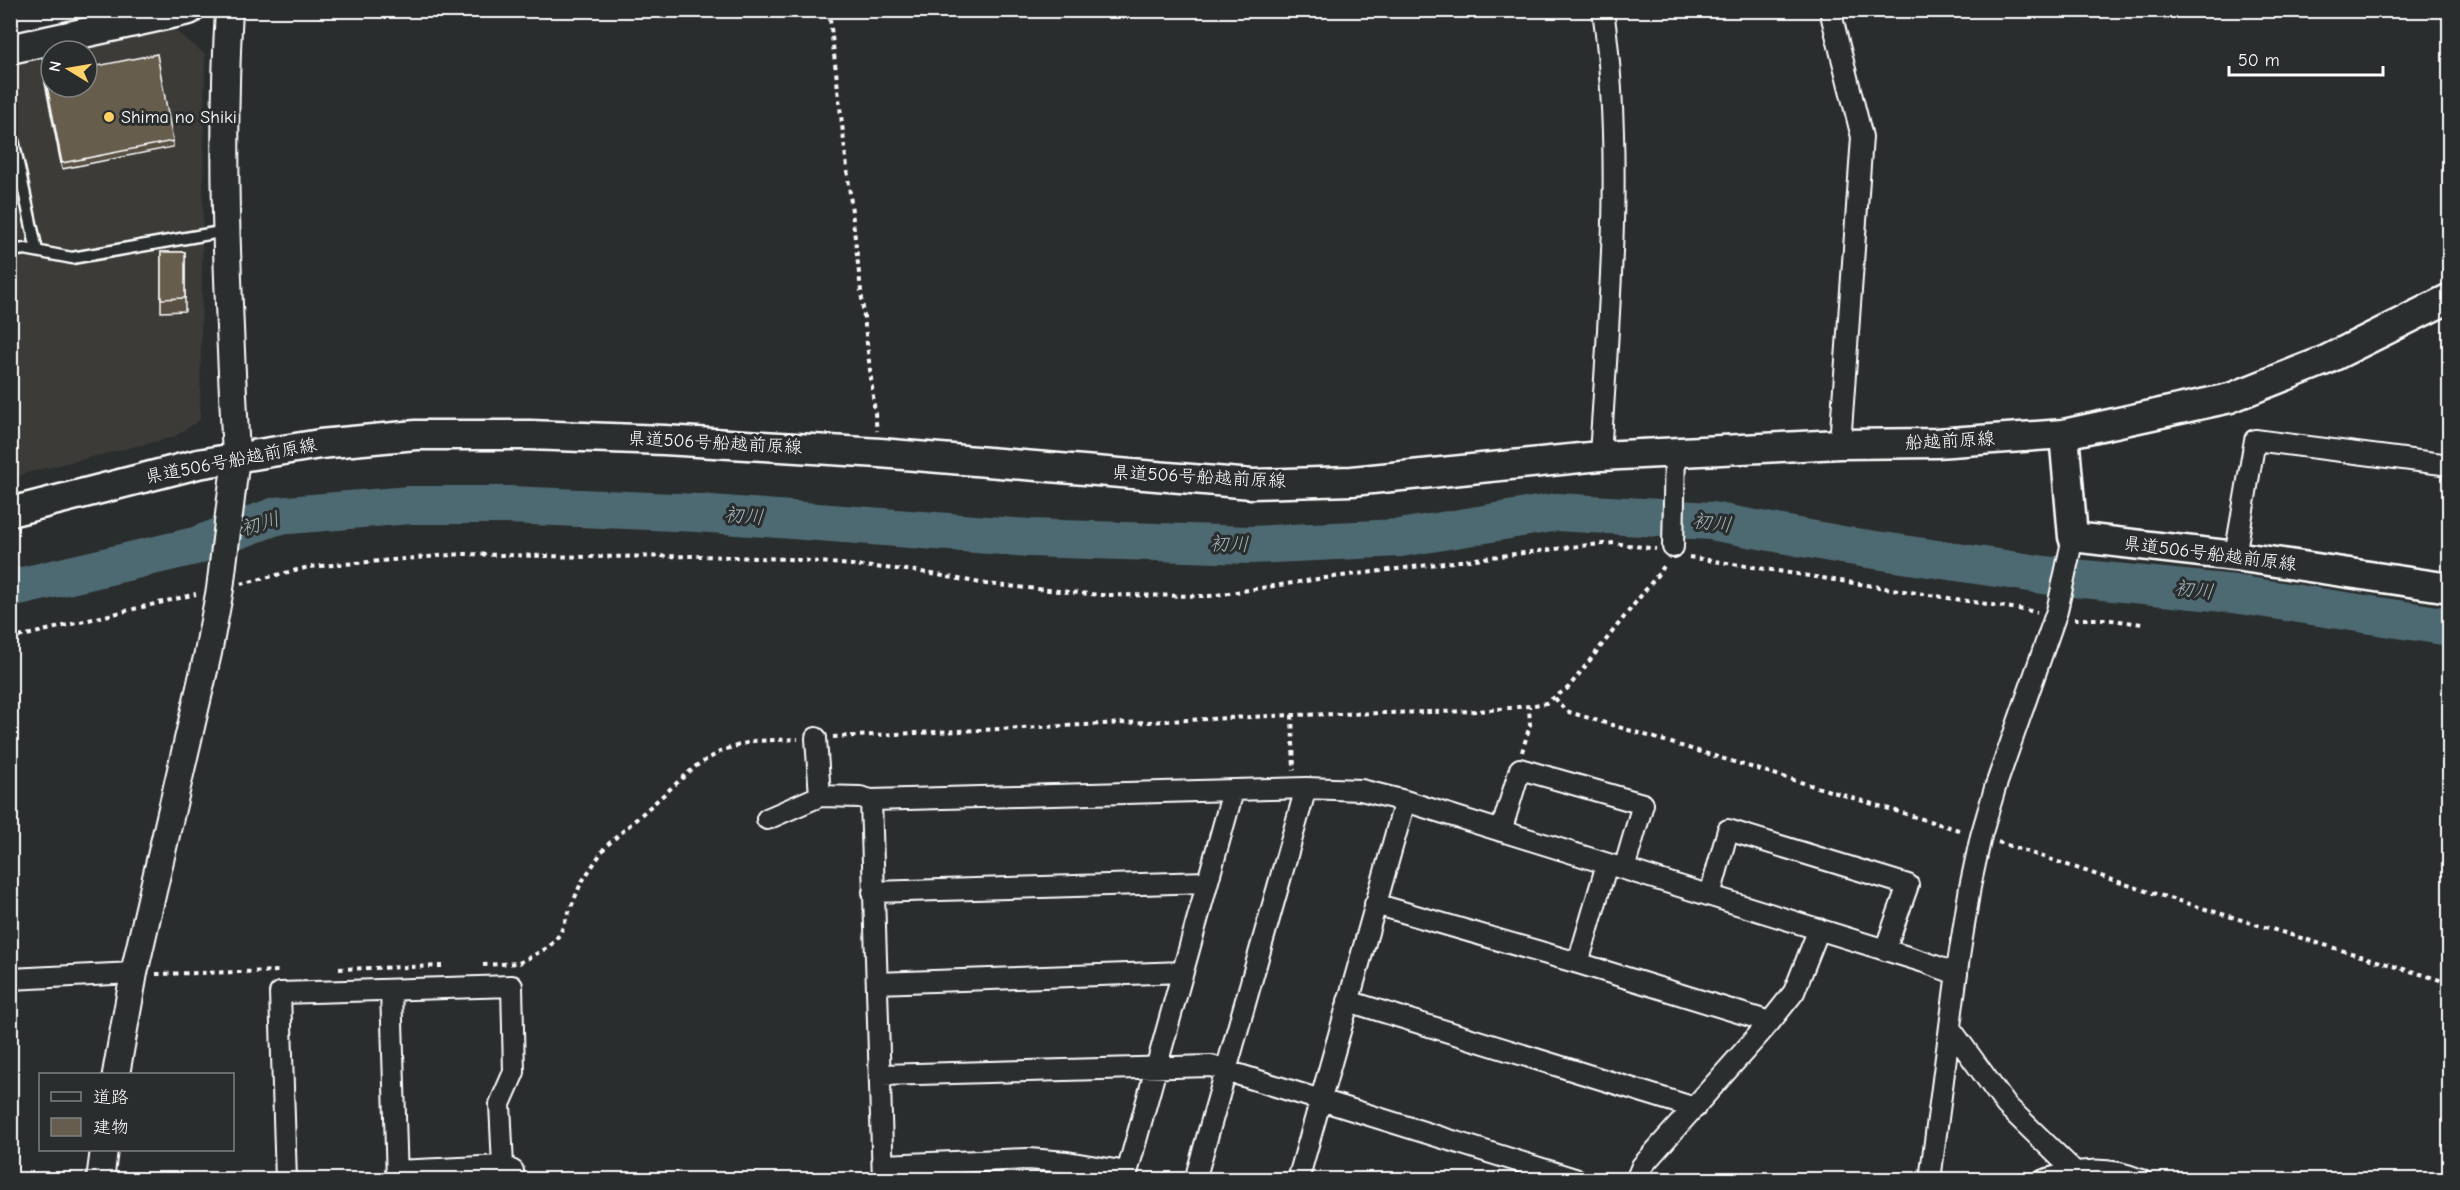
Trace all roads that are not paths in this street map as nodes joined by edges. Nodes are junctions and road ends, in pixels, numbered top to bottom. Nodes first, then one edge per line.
1 (189, 10) edge
2 (228, 10) edge
3 (1603, 10) edge
4 (1830, 10) edge
5 (10, 50) edge
6 (10, 126) edge
7 (226, 231) junction
8 (10, 251) edge
9 (37, 251) junction
10 (2450, 298) edge
11 (2064, 434) junction
12 (1840, 444) junction
13 (1675, 452) junction
14 (1600, 456) junction
15 (2450, 465) edge
16 (234, 470) junction
17 (1425, 475) joint
18 (10, 512) edge
19 (2073, 537) junction
20 (1672, 550) road end
21 (2235, 556) junction
22 (2450, 588) edge
23 (817, 743) dead end
24 (1300, 788) junction
25 (1233, 791) junction
26 (820, 796) junction
27 (871, 800) junction
28 (1405, 801) junction
29 (767, 819) dead end
30 (1501, 831) junction
31 (1615, 866) junction
32 (1207, 882) junction
33 (873, 892) junction
34 (1710, 895) junction
35 (1376, 904) junction
36 (1819, 929) junction
37 (1885, 950) junction
38 (1578, 963) junction
39 (1183, 972) junction
40 (134, 973) junction
41 (1957, 974) junction
42 (10, 979) edge
43 (877, 983) junction
44 (391, 990) junction
45 (1348, 1001) junction
46 (1770, 1023) junction
47 (1950, 1028) junction
48 (1156, 1066) junction
49 (1226, 1070) junction
50 (116, 1073) edge
51 (881, 1076) junction
52 (1320, 1101) junction
53 (1695, 1108) junction
54 (104, 1151) edge
55 (883, 1172) edge
56 (2075, 1172) junction
57 (508, 1173) edge
58 (397, 1175) edge
59 (1126, 1175) edge
60 (100, 1179) edge
61 (286, 1179) edge
62 (1195, 1179) edge
63 (1298, 1179) edge
64 (1578, 1179) edge
65 (1636, 1179) edge
66 (1930, 1179) edge
67 (2044, 1179) edge
68 (2140, 1179) edge

1 - 5 main road
2 - 7 street
3 - 14 street
4 - 12 street
6 - 9 lane
7 - 9 lane
7 - 16 street
8 - 9 lane
10 - 11 main road, 船越前原線
11 - 12 main road, 船越前原線
11 - 19 main road
12 - 13 main road, 船越前原線
13 - 14 main road, 船越前原線
13 - 20 street
14 - 17 main road, 船越前原線
15 - 21 street
16 - 17 main road, 県道506号船越前原線
16 - 18 main road, 県道506号船越前原線
16 - 40 street
19 - 21 main road, 県道506号船越前原線
19 - 41 street
21 - 22 main road, 県道506号船越前原線
23 - 26 street
24 - 25 street
24 - 28 street
24 - 49 street
25 - 27 street
25 - 32 street
26 - 27 street
26 - 29 street
27 - 33 street
28 - 30 street
28 - 35 street
30 - 31 street
30 - 31 street
31 - 34 street
31 - 38 street
32 - 33 street
32 - 39 street
33 - 43 street
34 - 36 street
34 - 37 street
35 - 38 street
35 - 45 street
36 - 37 street
36 - 46 street
37 - 41 street
38 - 46 street
39 - 43 street
39 - 48 street
40 - 42 street
40 - 50 street
41 - 47 street
43 - 51 street
44 - 57 street
44 - 58 street
44 - 61 street
45 - 52 street
45 - 53 street
46 - 53 street
47 - 56 street
47 - 66 street
48 - 49 street
48 - 51 street
48 - 59 street
49 - 52 street
49 - 62 street
51 - 55 street
52 - 63 street
52 - 64 street
53 - 65 street
54 - 60 street
55 - 59 street
56 - 67 street
56 - 68 street
57 - 58 street

